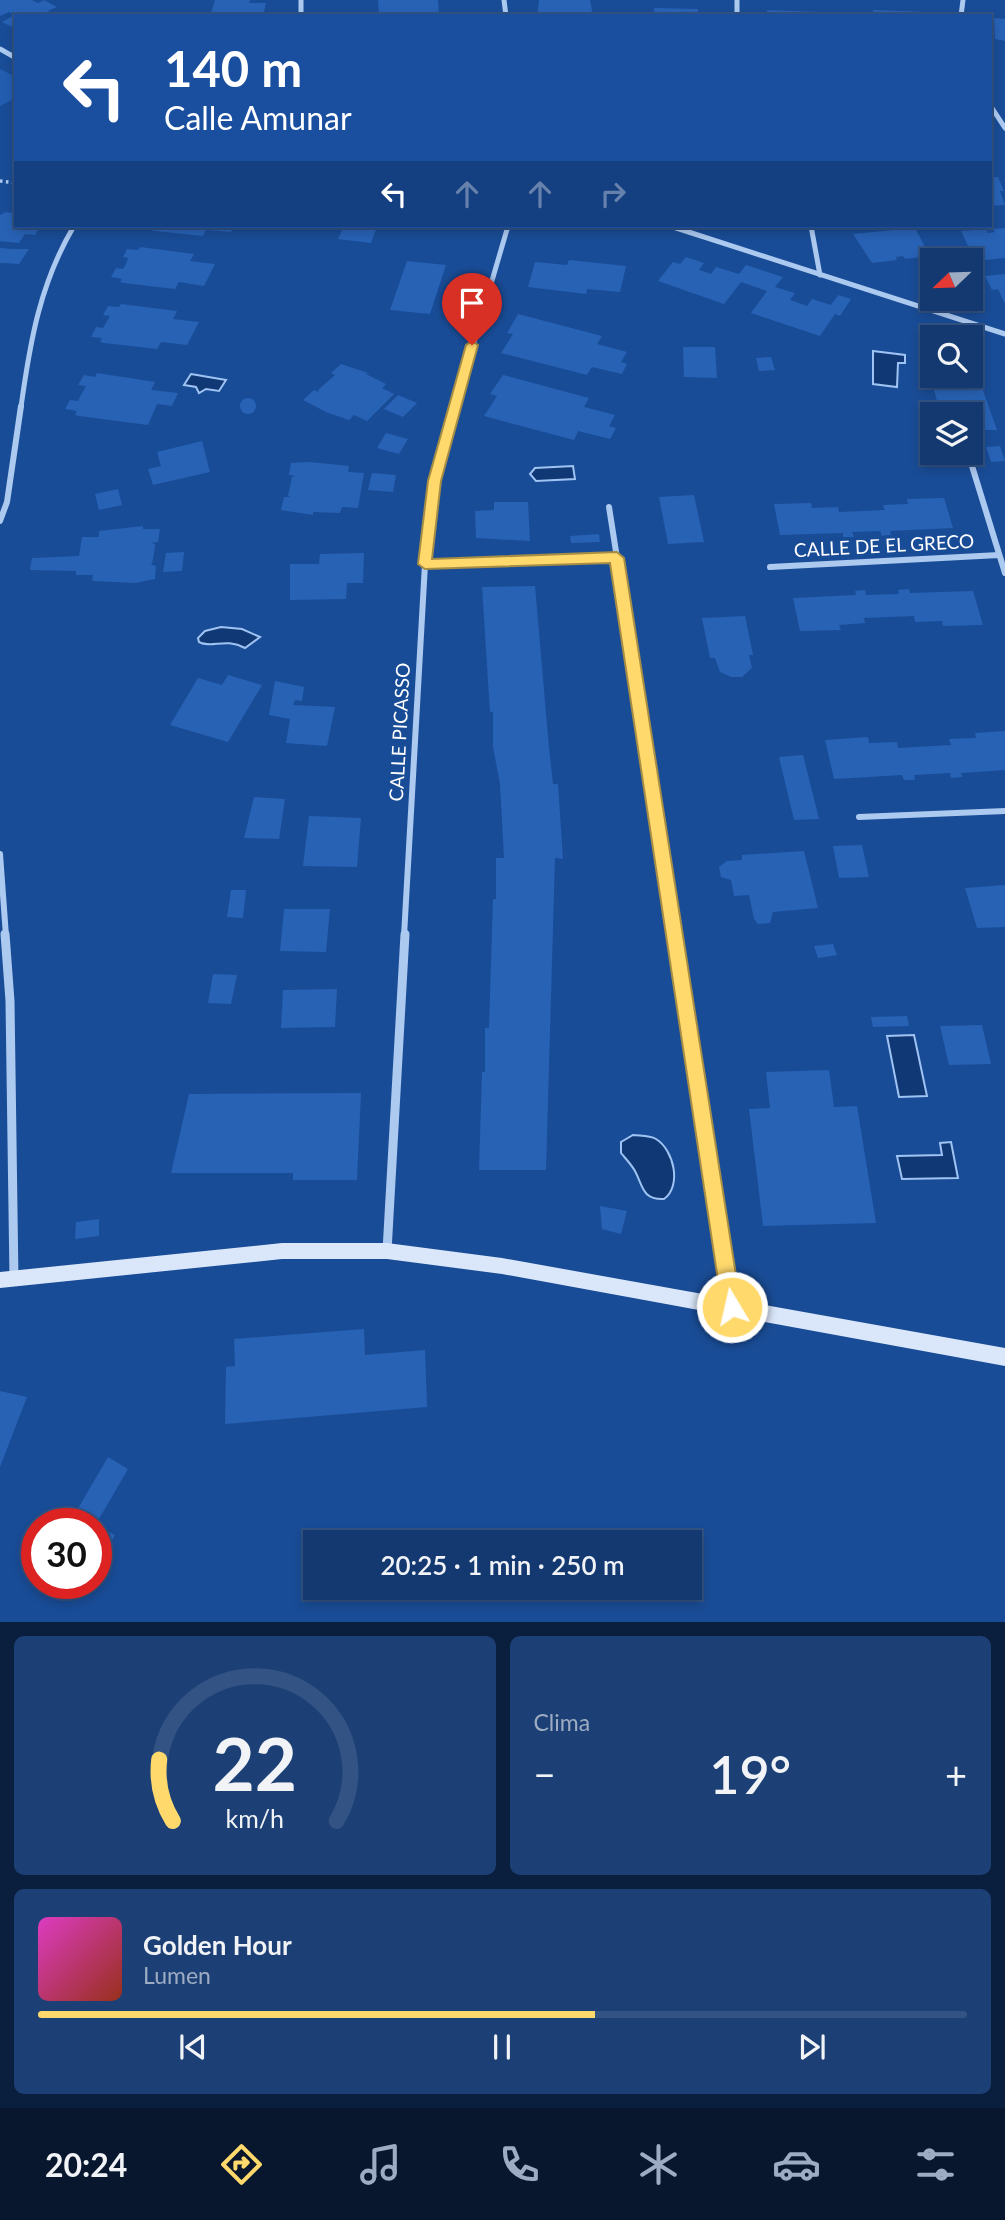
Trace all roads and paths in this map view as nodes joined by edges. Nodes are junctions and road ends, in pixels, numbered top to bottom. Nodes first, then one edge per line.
1 (992, 108) edge
2 (1005, 128) edge
3 (73, 228) edge
4 (507, 228) edge
5 (676, 228) edge
6 (811, 228) edge
7 (820, 275) junction
8 (1005, 334) edge
9 (972, 465) edge
10 (609, 507) dead end
11 (0, 521) edge
12 (999, 555) junction
13 (617, 558) junction
14 (425, 564) junction
15 (770, 567) dead end
16 (1005, 573) edge
17 (1005, 811) edge
18 (859, 817) dead end
19 (0, 854) edge
20 (387, 1251) junction
21 (7, 1280) edge
22 (732, 1307) junction
23 (1005, 1357) edge

1 - 2 street
3 - 11 street
4 - 14 street, CALLE PICASSO
5 - 7 street
6 - 7 street
7 - 8 street
9 - 12 street, CALLE DE EL GRECO
10 - 13 street
12 - 15 street, CALLE DE EL GRECO
12 - 16 street, CALLE DE EL GRECO
13 - 14 street
13 - 22 street
14 - 20 street, CALLE PICASSO
17 - 18 street
19 - 21 street
20 - 21 main road
20 - 22 main road
22 - 23 main road

